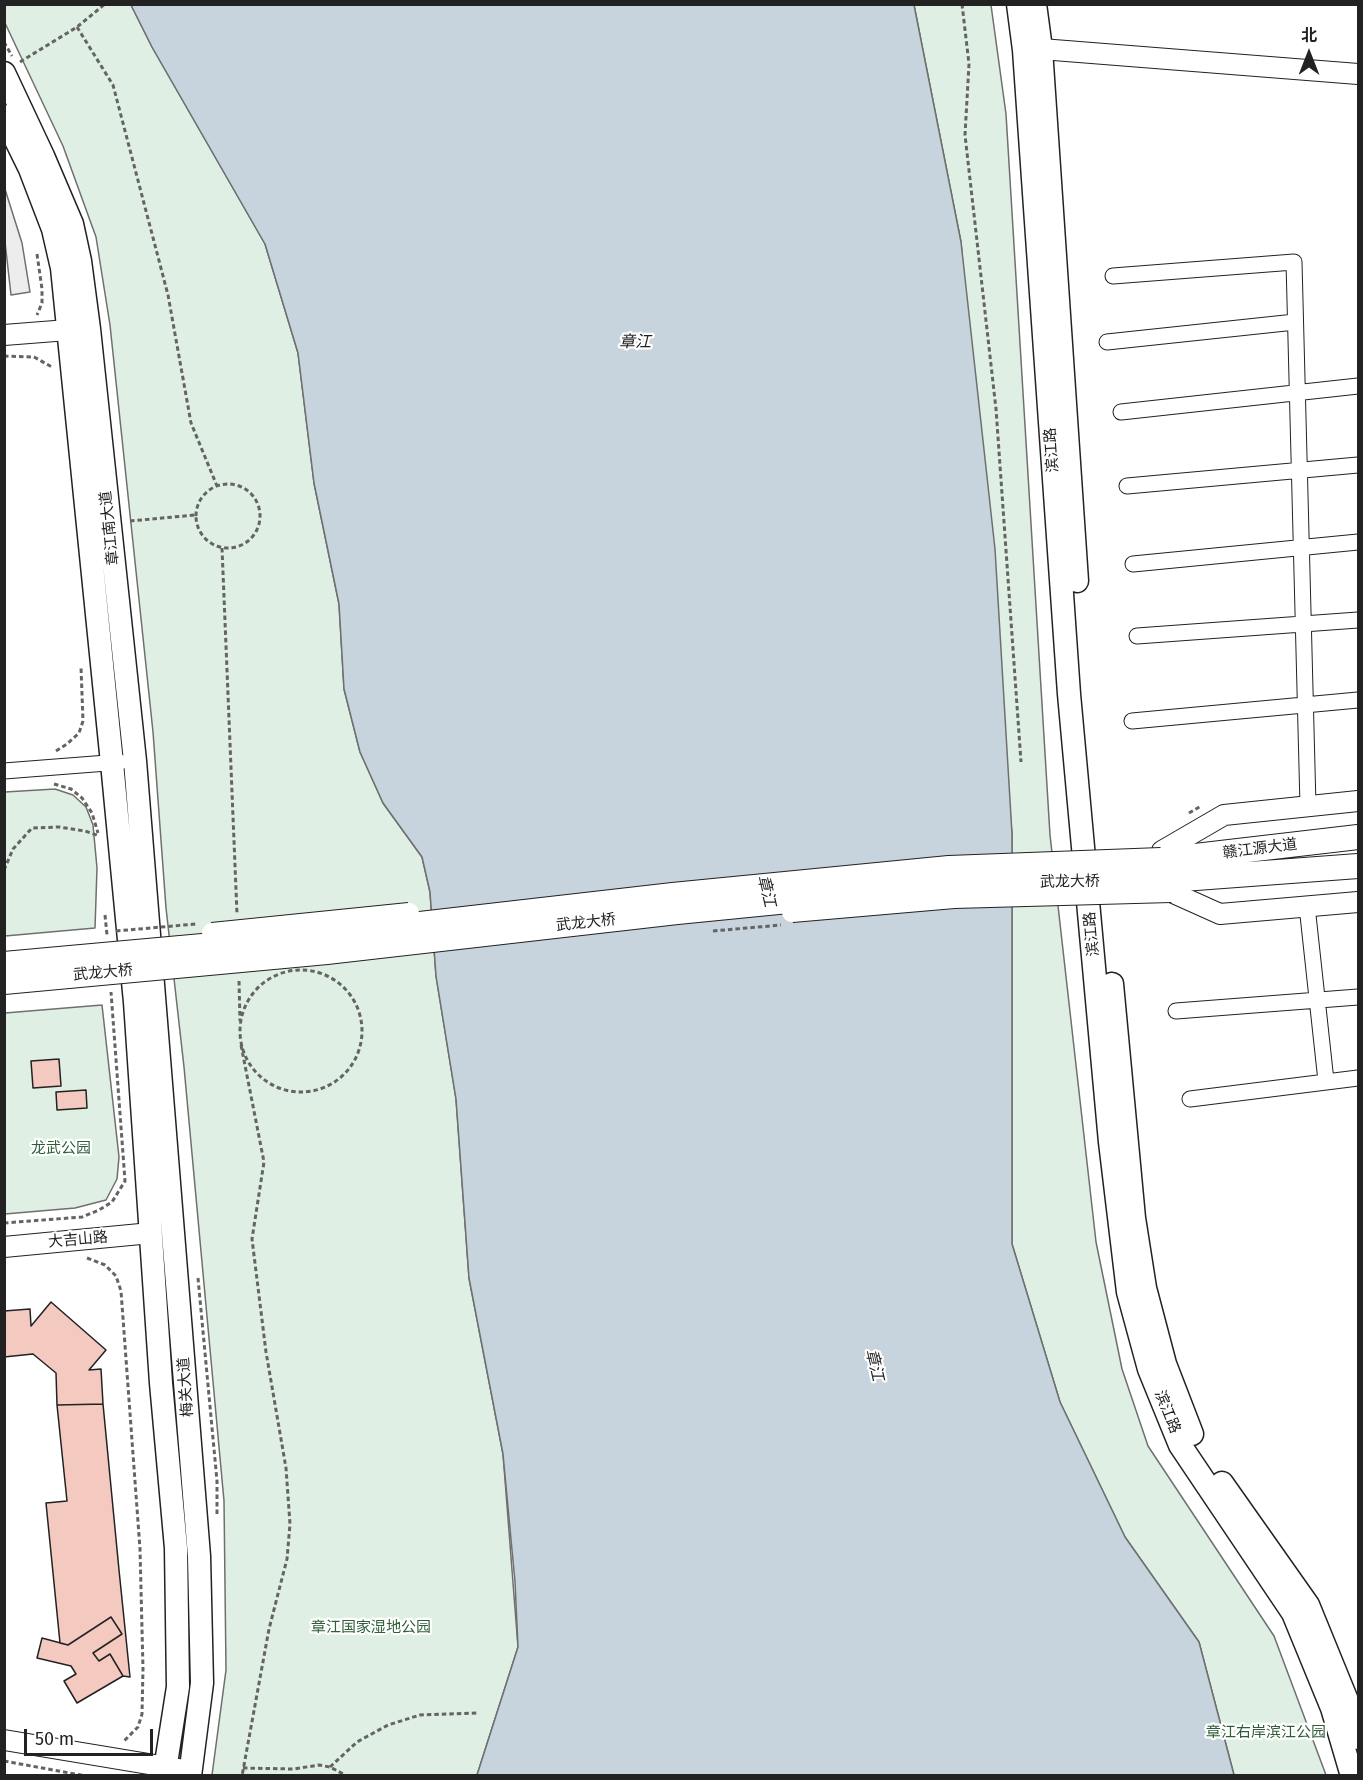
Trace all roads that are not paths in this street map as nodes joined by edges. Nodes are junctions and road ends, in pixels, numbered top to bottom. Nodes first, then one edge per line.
1 (1018, 4) edge
2 (1035, 4) edge
3 (1041, 49) junction
4 (10, 69) edge
5 (1359, 75) edge
6 (4, 116) edge
7 (1113, 276) dead end
8 (1295, 322) junction
9 (68, 330) junction
10 (4, 335) edge
11 (1107, 342) dead end
12 (1359, 386) edge
13 (1297, 393) junction
14 (1121, 412) dead end
15 (1359, 465) edge
16 (1299, 470) junction
17 (1127, 486) dead end
18 (1359, 542) edge
19 (1301, 547) junction
20 (1133, 564) dead end
21 (1359, 620) edge
22 (1303, 624) junction
23 (1137, 636) dead end
24 (1359, 700) edge
25 (1305, 704) junction
26 (1132, 720) dead end
27 (135, 761) junction
28 (112, 763) junction
29 (4, 771) edge
30 (1359, 801) edge
31 (1308, 806) junction
32 (1359, 837) edge
33 (1359, 866) edge
34 (1166, 871) junction
35 (1359, 902) edge
36 (1307, 906) junction
37 (4, 953) edge
38 (4, 964) edge
39 (4, 982) edge
40 (4, 991) edge
41 (136, 997) junction
42 (1359, 998) edge
43 (1318, 1000) junction
44 (1176, 1011) dead end
45 (1359, 1078) edge
46 (1326, 1081) junction
47 (1190, 1100) dead end
48 (151, 1233) junction
49 (4, 1247) edge
50 (1359, 1738) edge
51 (4, 1740) edge
52 (164, 1771) edge
53 (190, 1773) edge
54 (1352, 1776) edge

1 - 54 main road, 滨江路
2 - 3 main road, 滨江路
3 - 5 street
3 - 50 main road, 滨江路
4 - 27 main road, 章江南大道
6 - 9 main road, 章江南大道
7 - 8 street
8 - 11 street
8 - 13 street
9 - 10 street
9 - 28 main road, 章江南大道
12 - 13 street
13 - 14 street
13 - 16 street
15 - 16 street
16 - 17 street
16 - 19 street
18 - 19 street
19 - 20 street
19 - 22 street
21 - 22 street
22 - 23 street
22 - 25 street
24 - 25 street
25 - 26 street
25 - 31 street
27 - 28 street
27 - 41 main road, 章江南大道
28 - 29 street
28 - 41 main road, 章江南大道
30 - 31 street
31 - 34 street
32 - 34 main road, 赣江源大道
33 - 34 main road, 赣江源大道
34 - 36 street
34 - 37 street, bridge
34 - 38 main road, 武龙大桥, bridge
34 - 39 main road, 武龙大桥, bridge
34 - 40 street, bridge
35 - 36 street
36 - 43 street
41 - 48 main road, 梅关大道
41 - 53 main road, 梅关大道
42 - 43 street
43 - 44 street
43 - 46 street
45 - 46 street
46 - 47 street
48 - 49 street, 大吉山路
48 - 52 main road, 梅关大道
51 - 52 street
52 - 53 street

